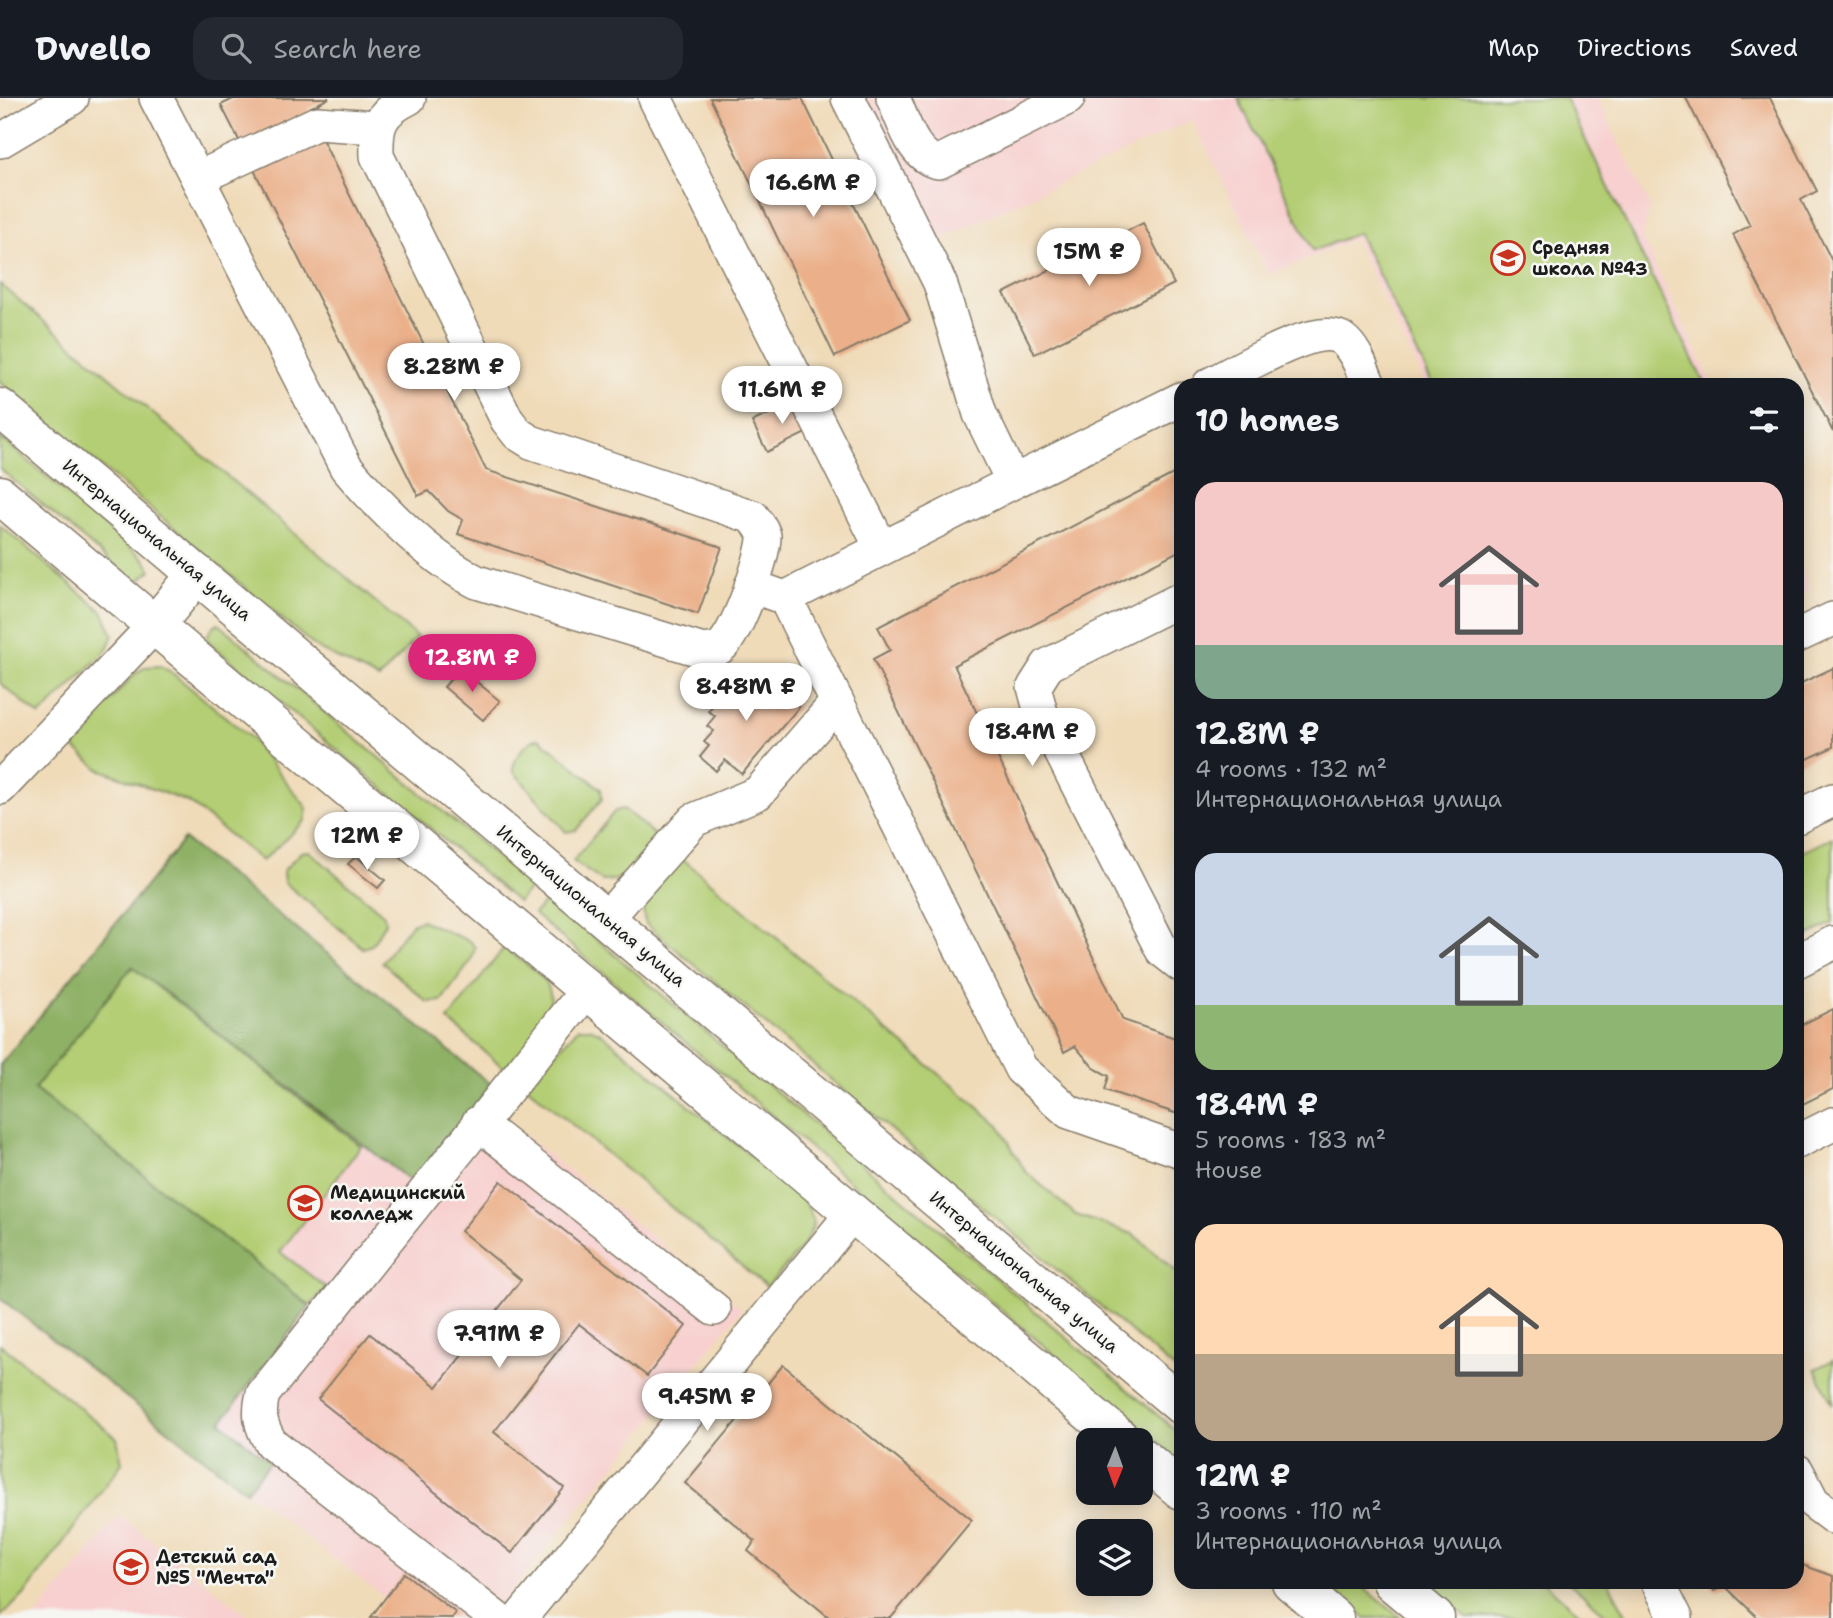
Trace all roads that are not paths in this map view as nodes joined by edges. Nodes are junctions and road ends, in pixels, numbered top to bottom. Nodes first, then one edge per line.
1 (72, 98) edge
2 (156, 98) edge
3 (409, 98) edge
4 (655, 98) edge
5 (848, 98) edge
6 (893, 98) edge
7 (1068, 98) edge
8 (376, 127) junction
9 (0, 141) edge
10 (198, 178) junction
11 (1223, 378) edge
12 (1366, 378) edge
13 (1174, 402) edge
14 (0, 408) edge
15 (1013, 482) junction
16 (0, 495) edge
17 (881, 547) junction
18 (197, 574) junction
19 (751, 586) junction
20 (785, 598) junction
21 (1174, 602) edge
22 (1833, 619) edge
23 (155, 625) junction
24 (1804, 633) edge
25 (837, 702) junction
26 (3, 778) edge
27 (1833, 800) edge
28 (1804, 814) edge
29 (606, 919) junction
30 (1833, 943) edge
31 (1804, 958) edge
32 (1174, 959) edge
33 (587, 989) junction
34 (478, 1123) junction
35 (1833, 1124) edge
36 (1804, 1138) edge
37 (1174, 1149) edge
38 (852, 1214) junction
39 (714, 1309) dead end
40 (1174, 1399) edge
41 (1108, 1428) edge
42 (1153, 1466) edge
43 (1174, 1484) edge
44 (1804, 1485) edge
45 (1833, 1517) edge
46 (1299, 1589) edge
47 (1400, 1589) edge
48 (1662, 1589) edge
49 (496, 1618) edge
50 (520, 1618) edge
51 (1334, 1618) edge
52 (1435, 1618) edge
53 (1676, 1618) edge

1 - 9 street
2 - 10 street
3 - 8 street
4 - 17 street
5 - 15 street
6 - 7 street
8 - 10 street
8 - 19 street
10 - 19 street
11 - 12 street
13 - 15 street
14 - 18 main road, Интернациональная улица
15 - 17 street
16 - 23 main road
17 - 20 street
18 - 23 main road
18 - 29 main road, Интернациональная улица
19 - 20 street
20 - 25 street
21 - 32 street
22 - 24 street
23 - 26 street
23 - 33 main road
25 - 29 street
25 - 37 street
27 - 28 street
29 - 40 main road, Интернациональная улица
30 - 31 street
33 - 34 street
33 - 38 main road
34 - 39 street
34 - 49 street
35 - 36 street
38 - 41 main road
38 - 50 street
42 - 43 main road
44 - 45 street
46 - 51 main road
47 - 52 main road
48 - 53 street

